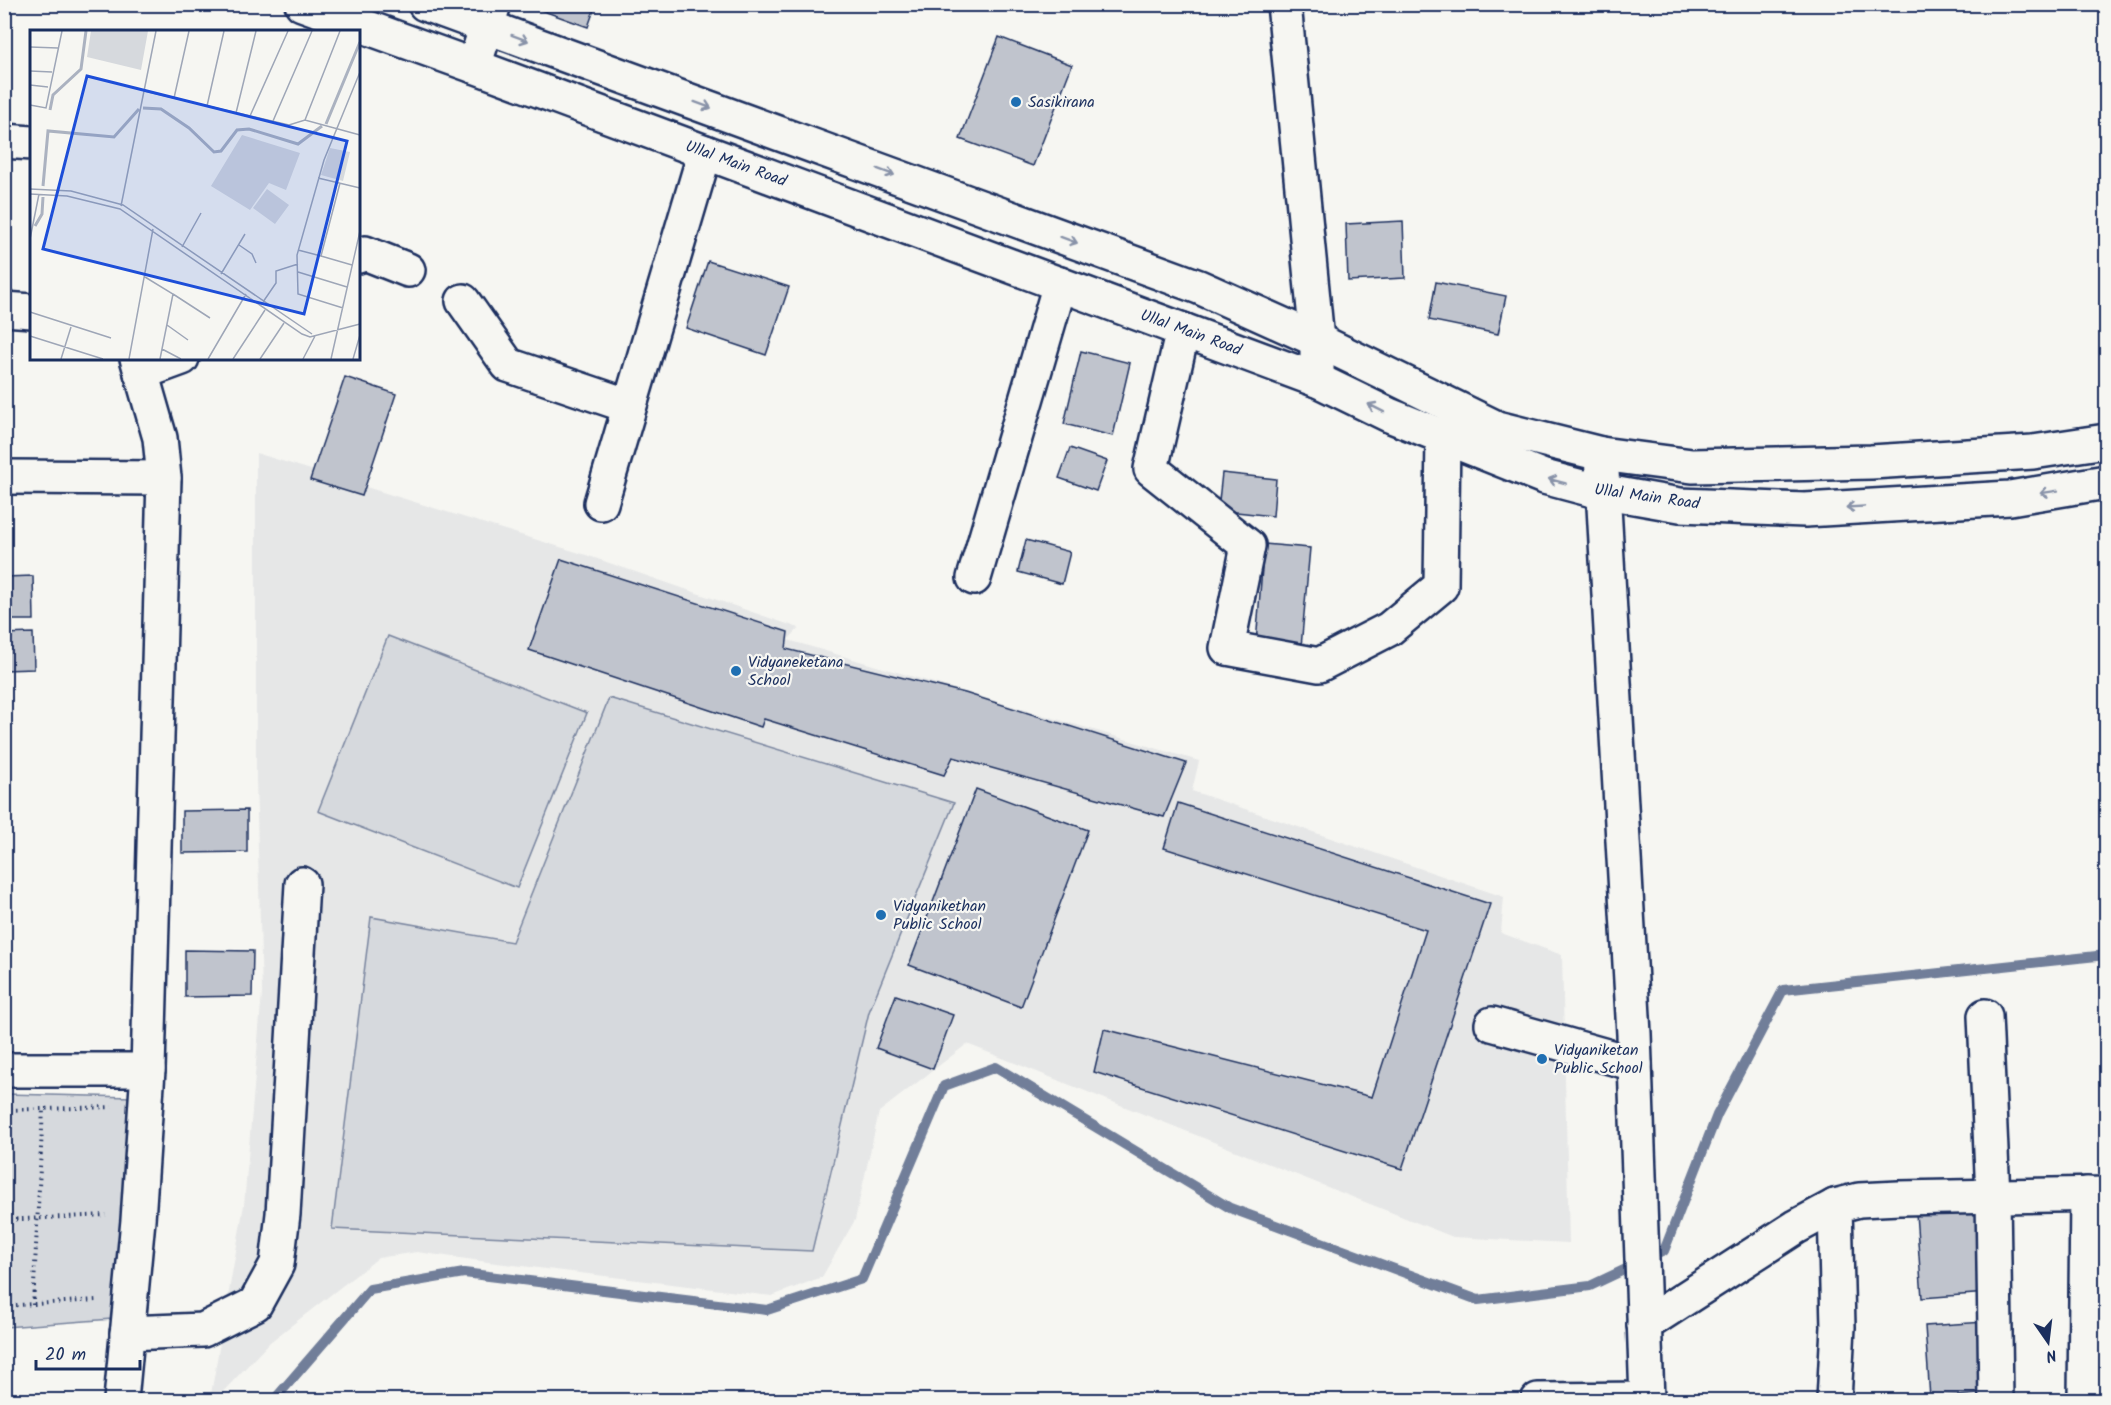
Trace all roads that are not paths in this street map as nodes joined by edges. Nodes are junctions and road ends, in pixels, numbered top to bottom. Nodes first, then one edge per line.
1 (302, 4) edge
2 (425, 4) edge
3 (1284, 4) edge
4 (490, 16) edge
5 (331, 24) edge
6 (351, 30) edge
7 (360, 33) edge
8 (474, 66) junction
9 (4, 141) edge
10 (30, 143) edge
11 (705, 152) junction
12 (360, 255) edge
13 (408, 270) dead end
14 (1060, 284) junction
15 (462, 301) dead end
16 (4, 309) edge
17 (30, 310) edge
18 (1183, 330) junction
19 (1317, 340) junction
20 (172, 360) edge
21 (139, 366) edge
22 (1317, 380) junction
23 (629, 406) junction
24 (1443, 436) junction
25 (2106, 441) edge
26 (1601, 454) junction
27 (4, 477) edge
28 (164, 478) junction
29 (2106, 482) edge
30 (1604, 491) junction
31 (601, 502) dead end
32 (974, 578) dead end
33 (302, 884) dead end
34 (1985, 1016) dead end
35 (1492, 1024) dead end
36 (1635, 1064) junction
37 (4, 1070) edge
38 (148, 1070) junction
39 (2097, 1194) edge
40 (1993, 1196) junction
41 (1835, 1206) junction
42 (1644, 1325) junction
43 (127, 1333) junction
44 (1647, 1400) edge
45 (121, 1401) edge
46 (1538, 1401) edge
47 (1834, 1401) edge
48 (1996, 1401) edge
49 (2085, 1401) edge

1 - 5 street, Ullal Main Road
2 - 4 street
3 - 19 street
4 - 8 street
4 -> 19 street
5 - 6 street, Ullal Main Road
7 - 8 street, Ullal Main Road
8 - 11 street, Ullal Main Road
9 - 10 street
11 - 14 street, Ullal Main Road
11 - 23 street
12 - 13 street
14 - 18 street, Ullal Main Road
14 - 32 street
15 - 23 street
16 - 17 street
18 - 22 street, Ullal Main Road
18 - 24 street
19 - 22 street
19 - 26 street
20 - 21 street
21 - 28 street
24 -> 22 street, Ullal Main Road
23 - 31 street
30 -> 24 street, Ullal Main Road
25 - 26 street
26 - 30 street
27 - 28 street
28 - 38 street
29 -> 30 street, Ullal Main Road
30 - 36 street
33 - 43 street
34 - 40 street
35 - 36 street
36 - 42 street
37 - 38 street
38 - 43 street
39 - 40 street
39 - 49 street
40 - 41 street
40 - 48 street
41 - 42 street
41 - 47 street
42 - 44 street
43 - 45 street
44 - 46 street

